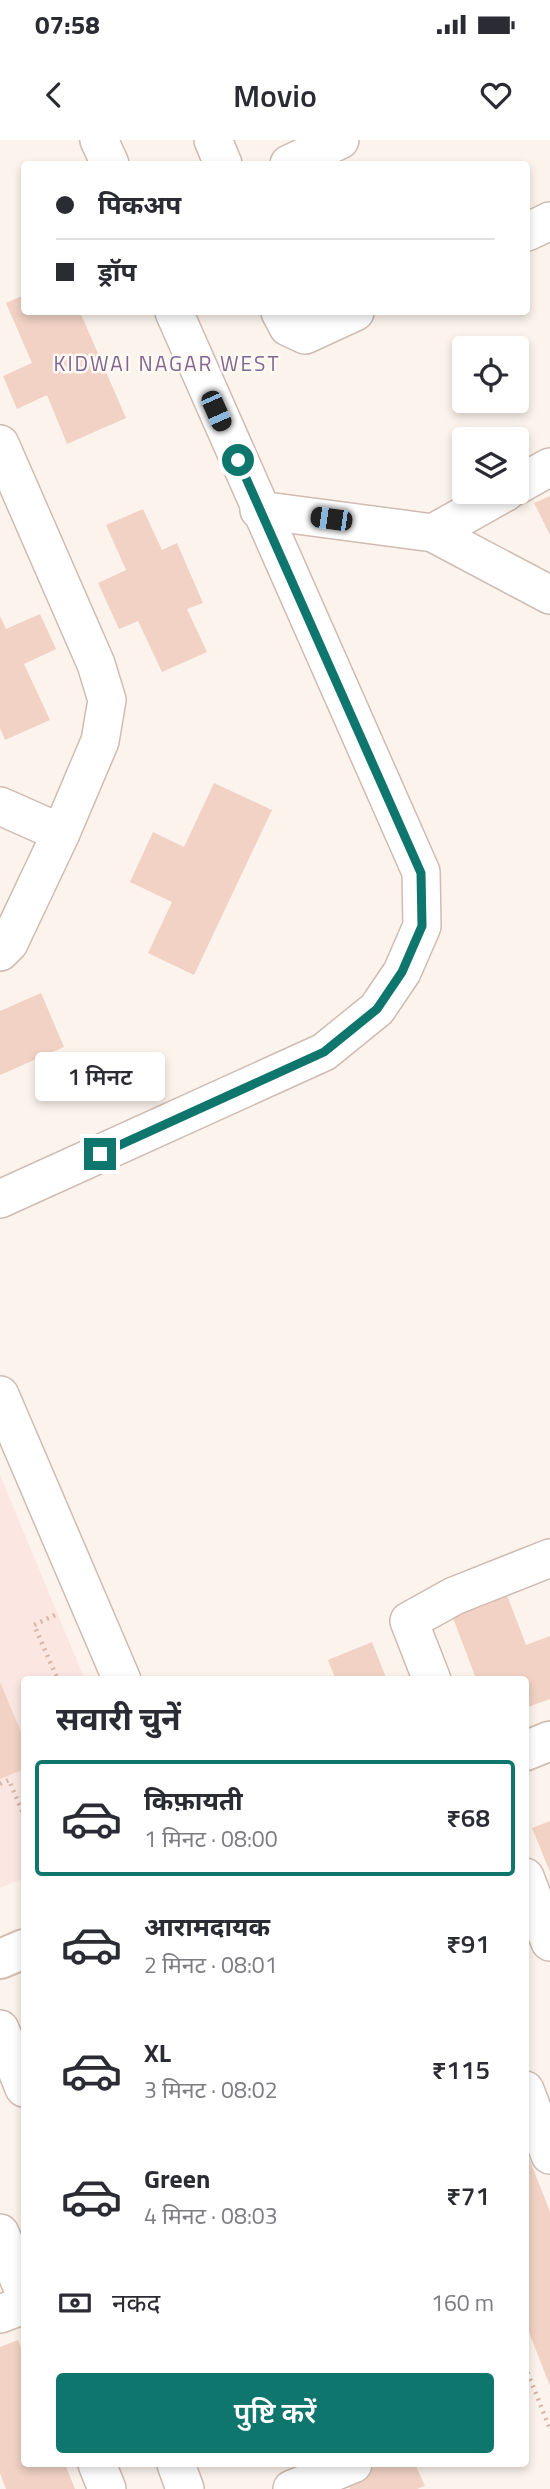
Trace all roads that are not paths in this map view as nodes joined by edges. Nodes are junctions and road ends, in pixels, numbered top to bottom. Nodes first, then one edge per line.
1 (99, 140) edge
2 (213, 140) edge
3 (340, 140) edge
4 (109, 161) edge
5 (222, 161) edge
6 (295, 161) edge
7 (550, 221) edge
8 (530, 231) edge
9 (175, 315) edge
10 (282, 315) edge
11 (348, 315) edge
12 (0, 444) edge
13 (550, 467) edge
14 (529, 479) edge
15 (485, 504) edge
16 (260, 510) junction
17 (433, 533) junction
18 (550, 595) edge
19 (0, 806) edge
20 (61, 833) junction
21 (0, 953) edge
22 (0, 1199) edge
23 (0, 1395) edge
24 (550, 1558) edge
25 (120, 1676) edge
26 (430, 1676) edge
27 (550, 1741) edge
28 (529, 1749) edge
29 (529, 1887) edge
30 (550, 1942) edge
31 (21, 1950) edge
32 (0, 1959) edge
33 (0, 2029) edge
34 (21, 2081) edge
35 (529, 2111) edge
36 (550, 2155) edge
37 (0, 2233) edge
38 (21, 2285) edge
39 (21, 2306) edge
40 (0, 2314) edge
41 (98, 2467) edge
42 (177, 2467) edge
43 (347, 2467) edge
44 (107, 2489) edge
45 (185, 2489) edge
46 (292, 2489) edge

1 - 4 street
2 - 5 street
3 - 6 street
7 - 8 street
9 - 16 street
10 - 11 street
12 - 20 street
13 - 14 street
15 - 17 street
16 - 17 street
16 - 22 street
17 - 18 street
19 - 20 street
20 - 21 street
23 - 25 street
24 - 26 street
27 - 28 street
29 - 30 street
31 - 32 street
33 - 34 street
35 - 36 street
37 - 38 street
39 - 40 street
41 - 44 street
42 - 45 street
43 - 46 street

